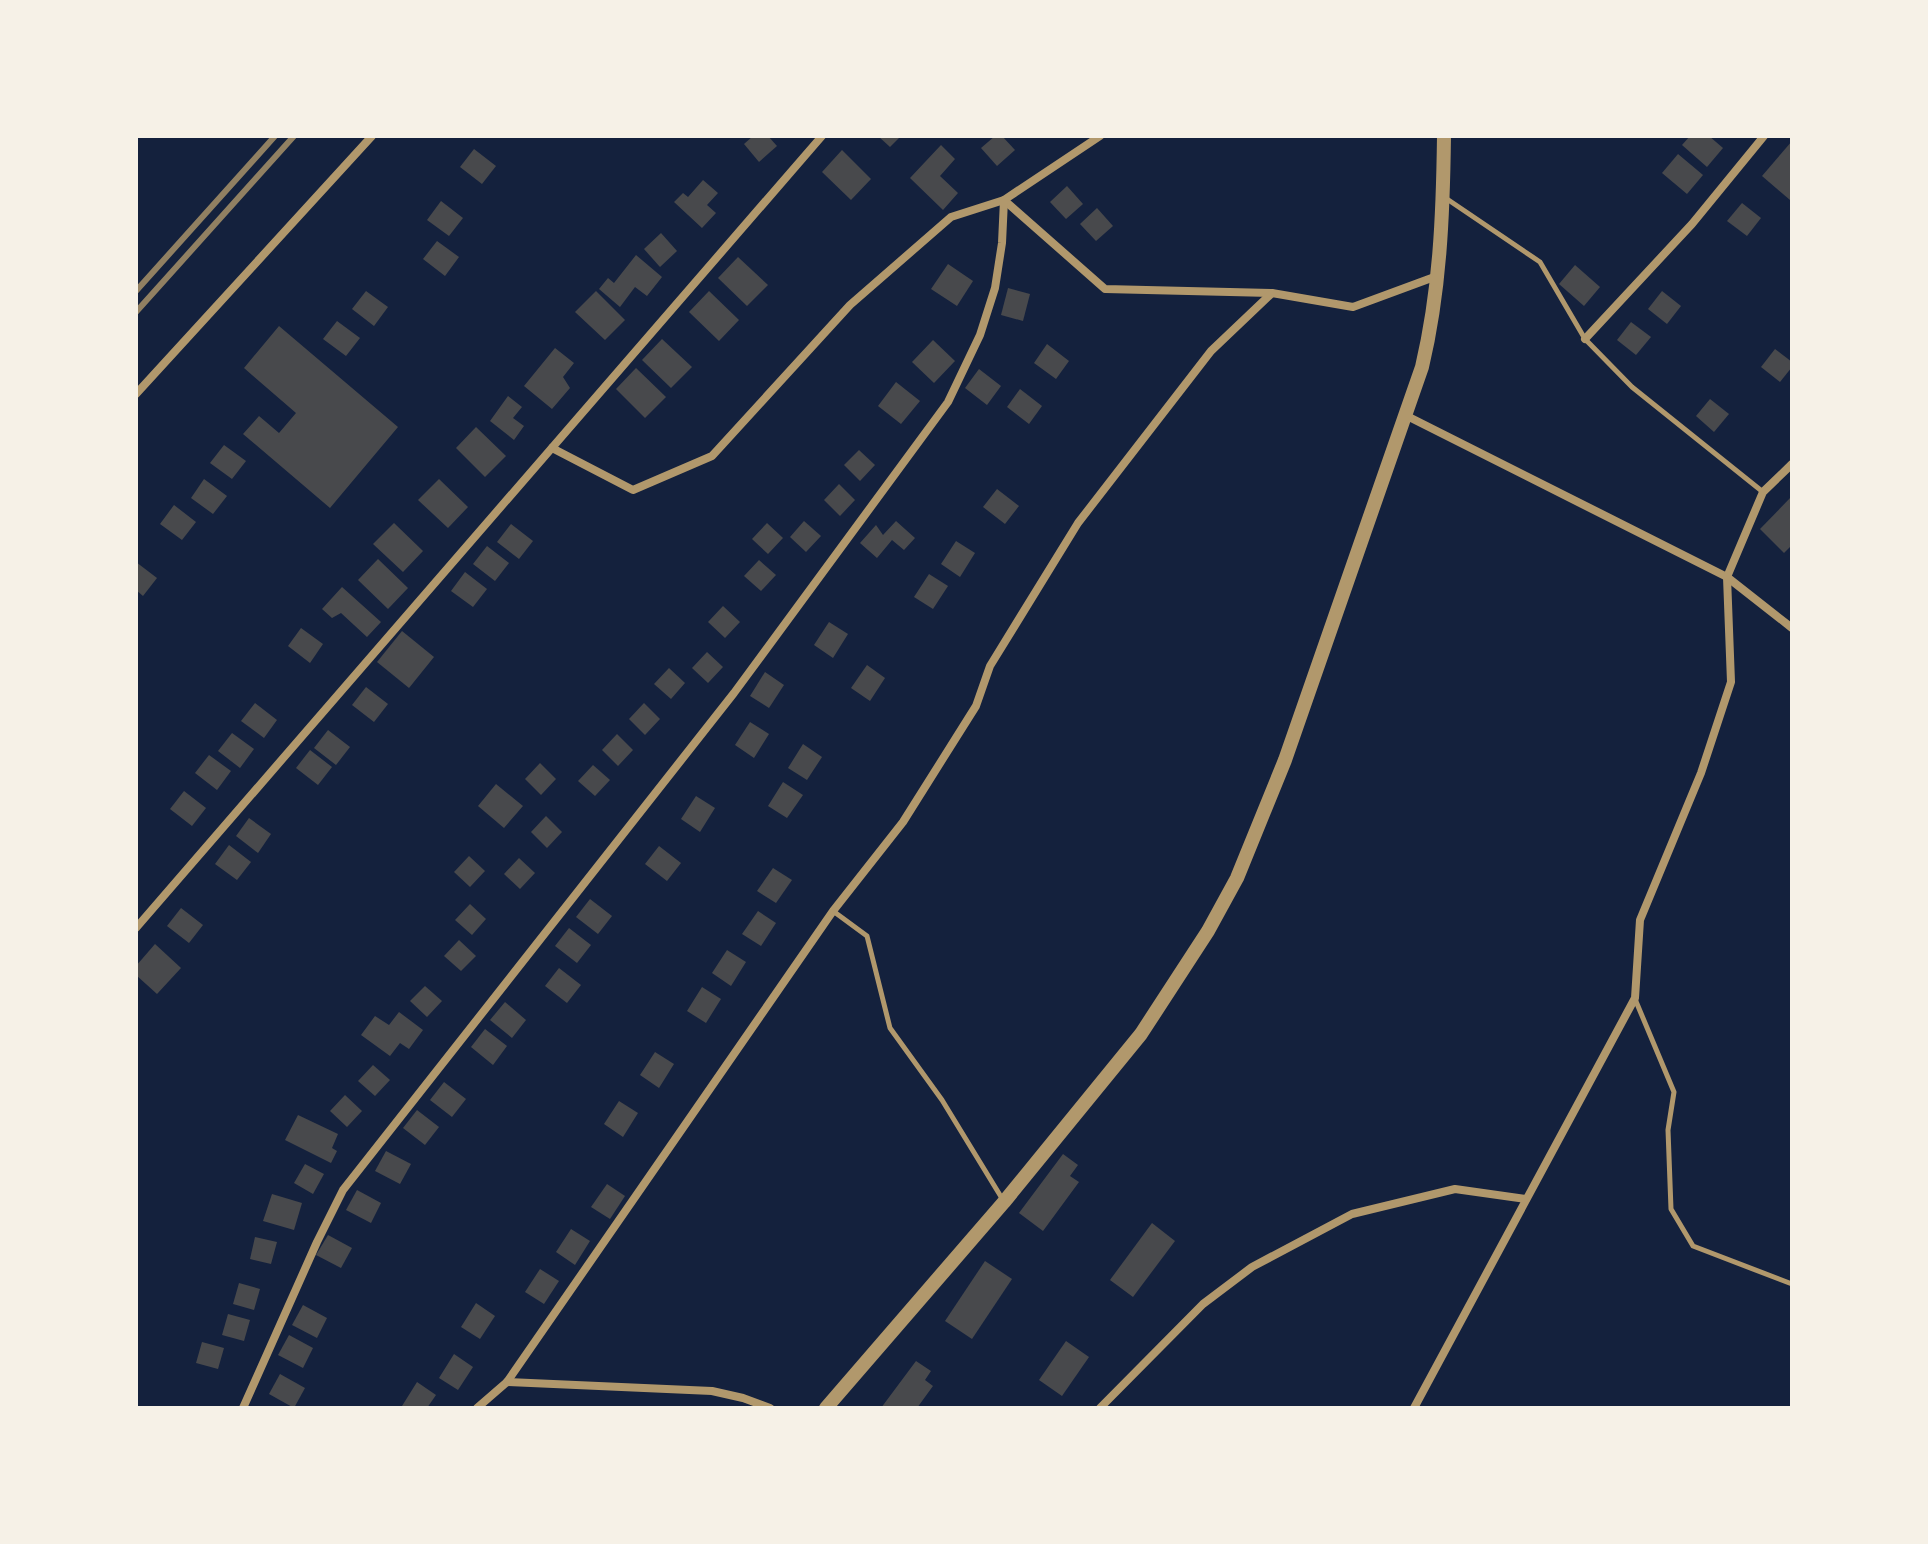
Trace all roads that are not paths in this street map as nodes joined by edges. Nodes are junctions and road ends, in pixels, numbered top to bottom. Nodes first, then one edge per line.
1 (372, 136) edge
2 (822, 136) edge
3 (1100, 136) edge
4 (1444, 136) edge
5 (1764, 136) edge
6 (1444, 197) junction
7 (1004, 200) junction
8 (1439, 276) junction
9 (1272, 293) junction
10 (1585, 339) junction
11 (136, 394) edge
12 (1405, 415) junction
13 (552, 448) junction
14 (1792, 464) edge
15 (1763, 492) junction
16 (1727, 577) junction
17 (1792, 628) edge
18 (833, 911) junction
19 (136, 928) edge
20 (1635, 998) junction
21 (1526, 1199) junction
22 (1004, 1202) junction
23 (1792, 1284) edge
24 (507, 1382) junction
25 (1417, 1407) edge
26 (243, 1408) edge
27 (477, 1408) edge
28 (770, 1408) edge
29 (826, 1408) edge
30 (1100, 1408) edge

1 - 11 street
2 - 13 street
3 - 7 street
4 - 6 street
5 - 10 street
6 - 8 street
6 - 10 lane
7 - 9 street
7 - 13 street
7 - 26 street
8 - 9 street
8 - 12 street
9 - 18 street
10 - 15 lane
12 - 16 street
12 - 22 street
13 - 19 street
14 - 15 street
15 - 16 street
16 - 17 street
16 - 20 street
18 - 22 lane
18 - 24 street
20 - 21 street
20 - 23 lane
21 - 25 street
21 - 30 street
22 - 29 street
24 - 27 street
24 - 28 street

